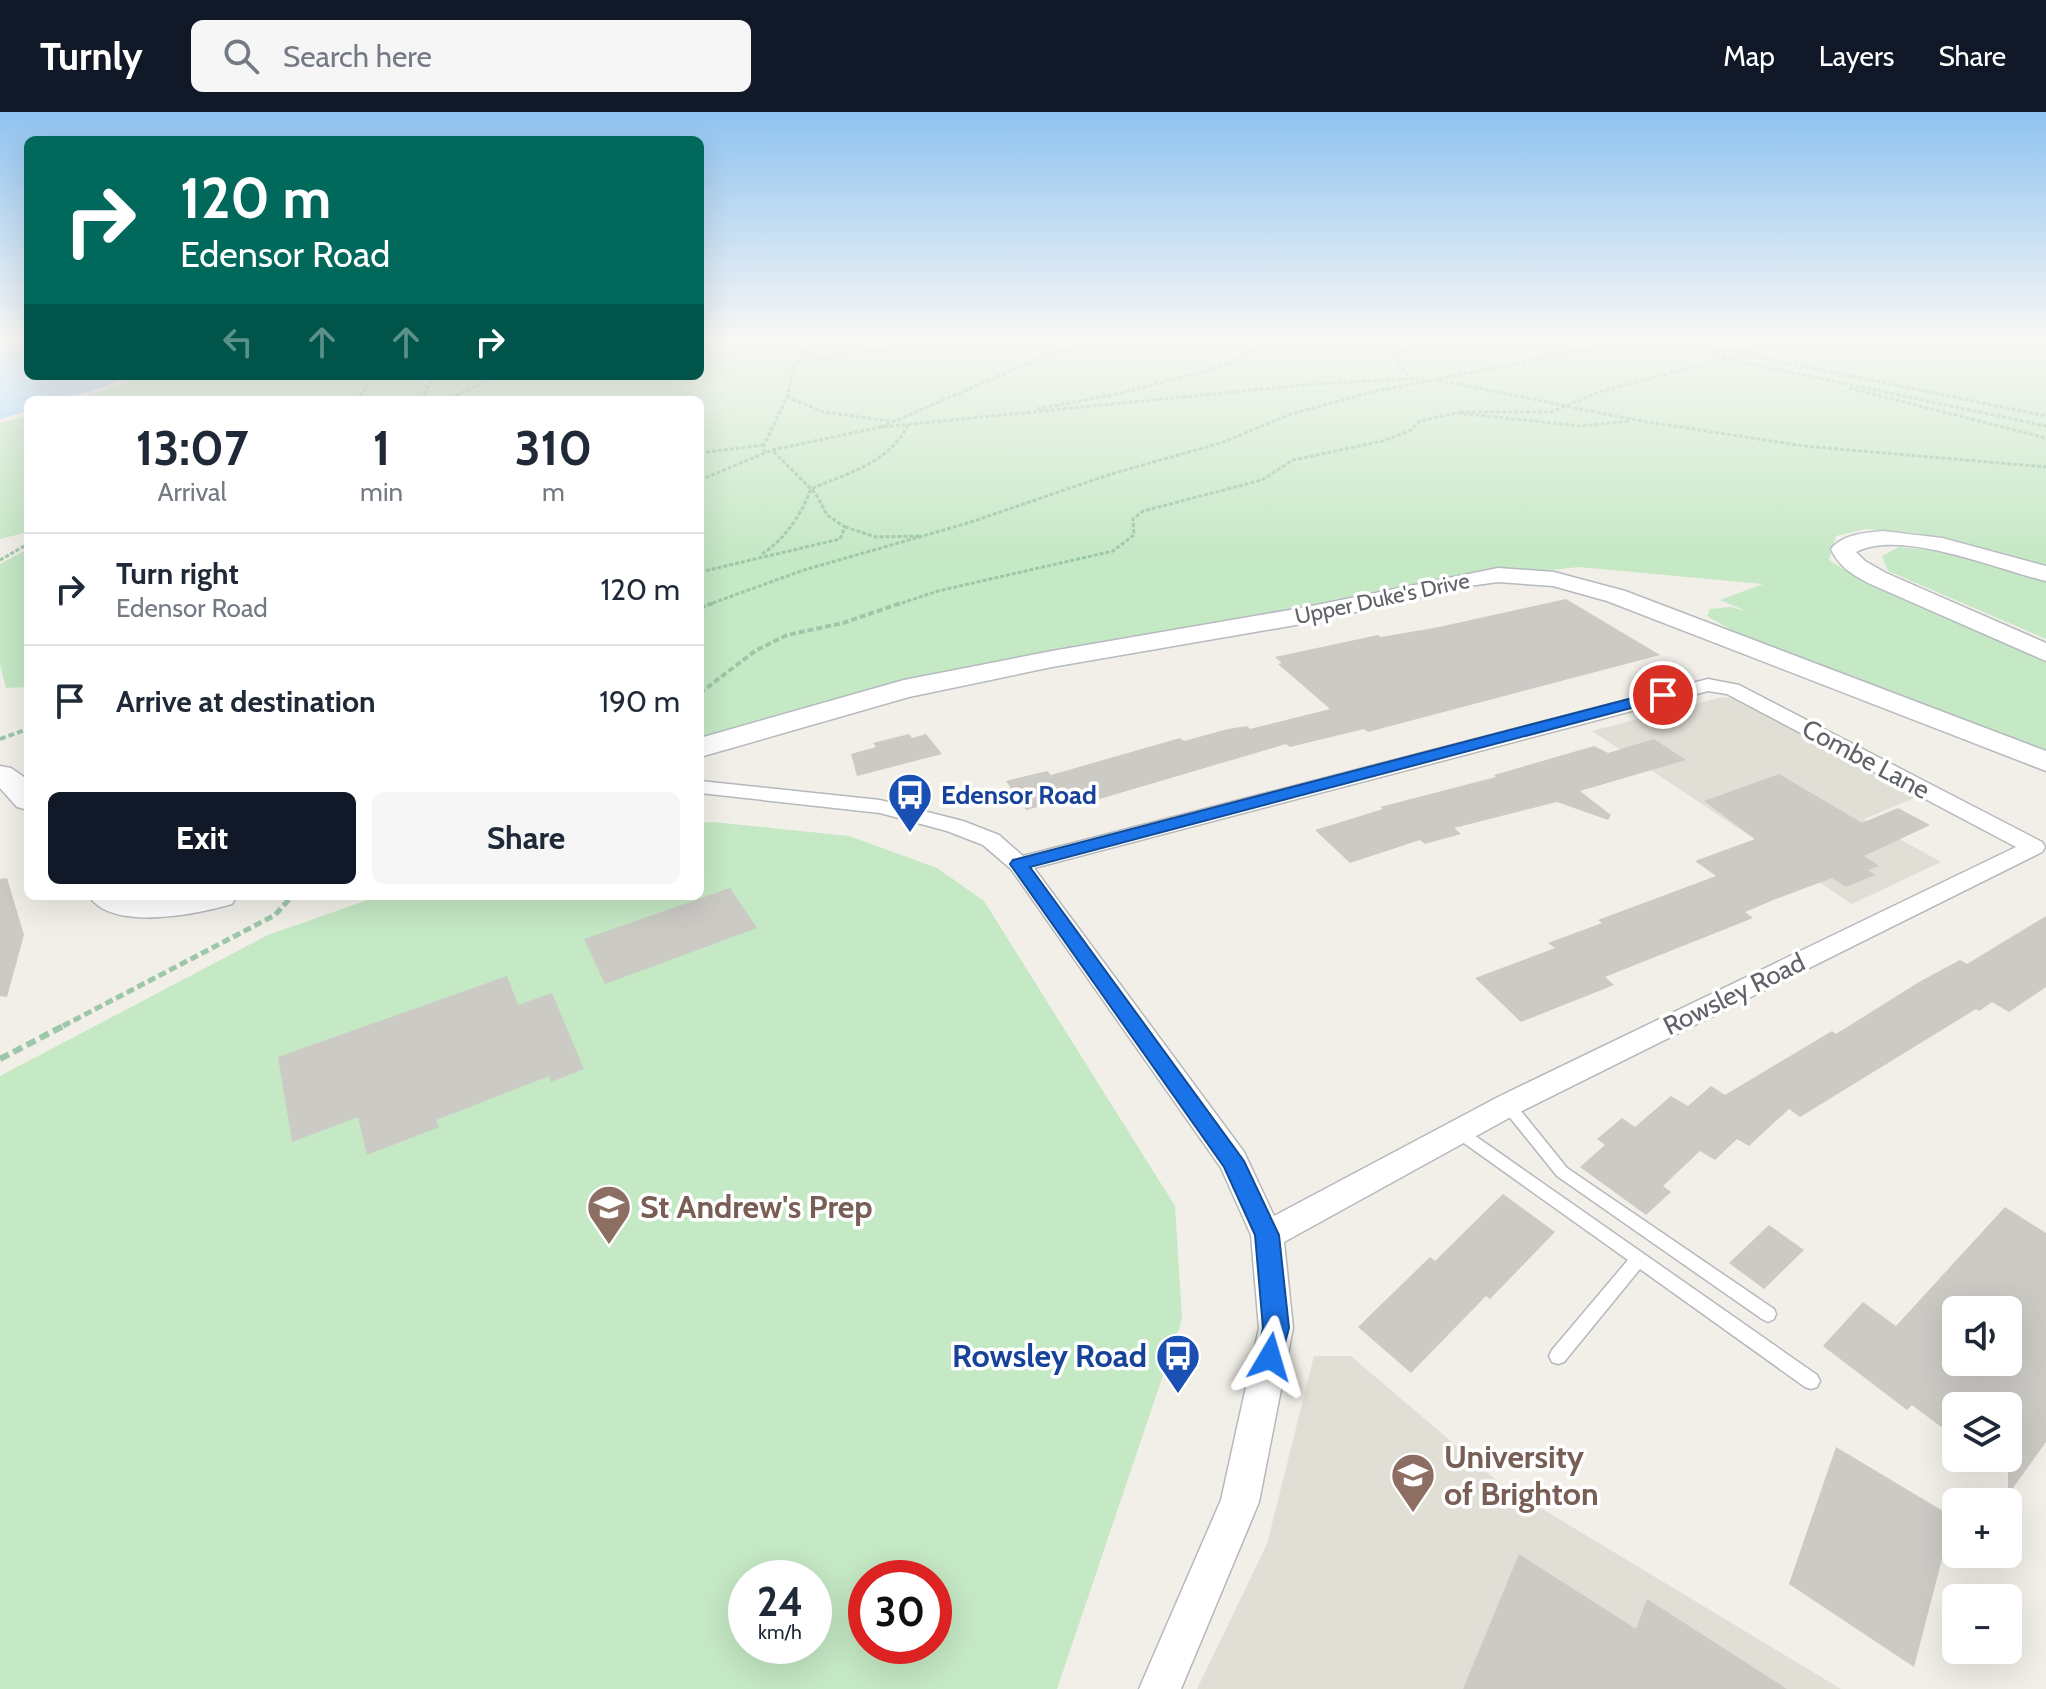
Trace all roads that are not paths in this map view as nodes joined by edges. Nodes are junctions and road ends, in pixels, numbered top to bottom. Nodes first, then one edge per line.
1 (2046, 574) edge
2 (2046, 653) edge
3 (704, 747) edge
4 (2046, 762) edge
5 (0, 775) edge
6 (704, 787) edge
7 (24, 796) edge
8 (2034, 847) joint
9 (1019, 864) junction
10 (118, 900) edge
11 (193, 900) edge
12 (1508, 1105) junction
13 (1459, 1132) junction
14 (1267, 1235) junction
15 (1639, 1259) junction
16 (1768, 1314) dead end
17 (1558, 1356) dead end
18 (1811, 1381) dead end
19 (1160, 1689) edge

1 - 2 main road
3 - 4 main road, Upper Duke's Drive
5 - 7 main road
6 - 9 street
8 - 9 street, Combe Lane
8 - 12 street, Rowsley Road
9 - 14 street
10 - 11 main road
12 - 13 street, Rowsley Road
12 - 16 lane
13 - 14 street, Rowsley Road
13 - 15 lane
14 - 19 street
15 - 17 lane
15 - 18 lane

